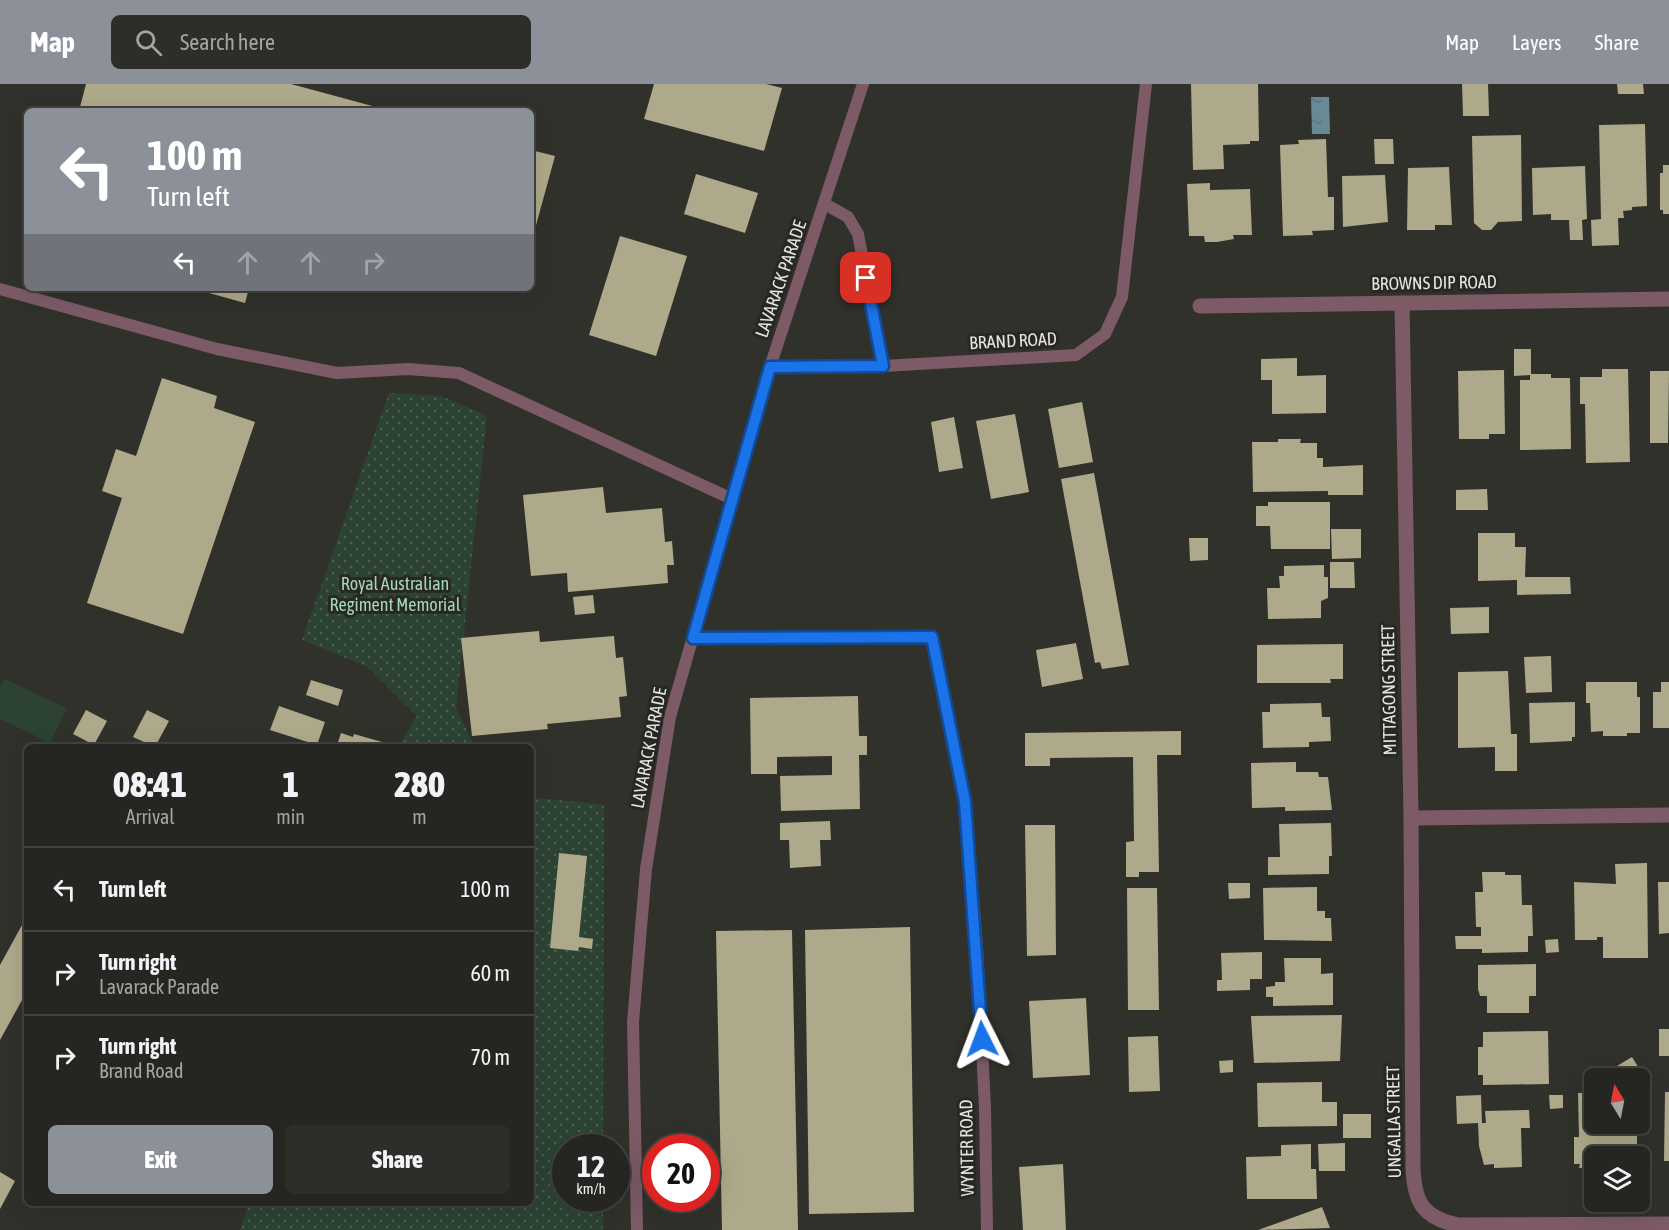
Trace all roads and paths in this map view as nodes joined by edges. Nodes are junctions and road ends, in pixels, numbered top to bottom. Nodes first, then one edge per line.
1 (863, 84) edge
2 (1146, 84) edge
3 (825, 204) junction
4 (0, 289) edge
5 (1669, 299) edge
6 (1402, 303) junction
7 (1200, 306) dead end
8 (883, 366) junction
9 (770, 367) junction
10 (732, 499) junction
11 (693, 638) junction
12 (1669, 815) edge
13 (1411, 818) junction
14 (1669, 1224) edge
15 (637, 1230) edge
16 (987, 1230) edge

1 - 3 lane, LAVARACK PARADE
2 - 8 lane, BRAND ROAD
3 - 8 lane
3 - 9 lane, LAVARACK PARADE
4 - 10 lane
5 - 6 street, BROWNS DIP ROAD
6 - 7 street, BROWNS DIP ROAD
6 - 13 street, MITTAGONG STREET
8 - 9 lane, BRAND ROAD
9 - 10 lane, LAVARACK PARADE
10 - 11 lane, LAVARACK PARADE
11 - 15 lane, LAVARACK PARADE
11 - 16 lane, WYNTER ROAD
12 - 13 street
13 - 14 street, UNGALLA STREET

